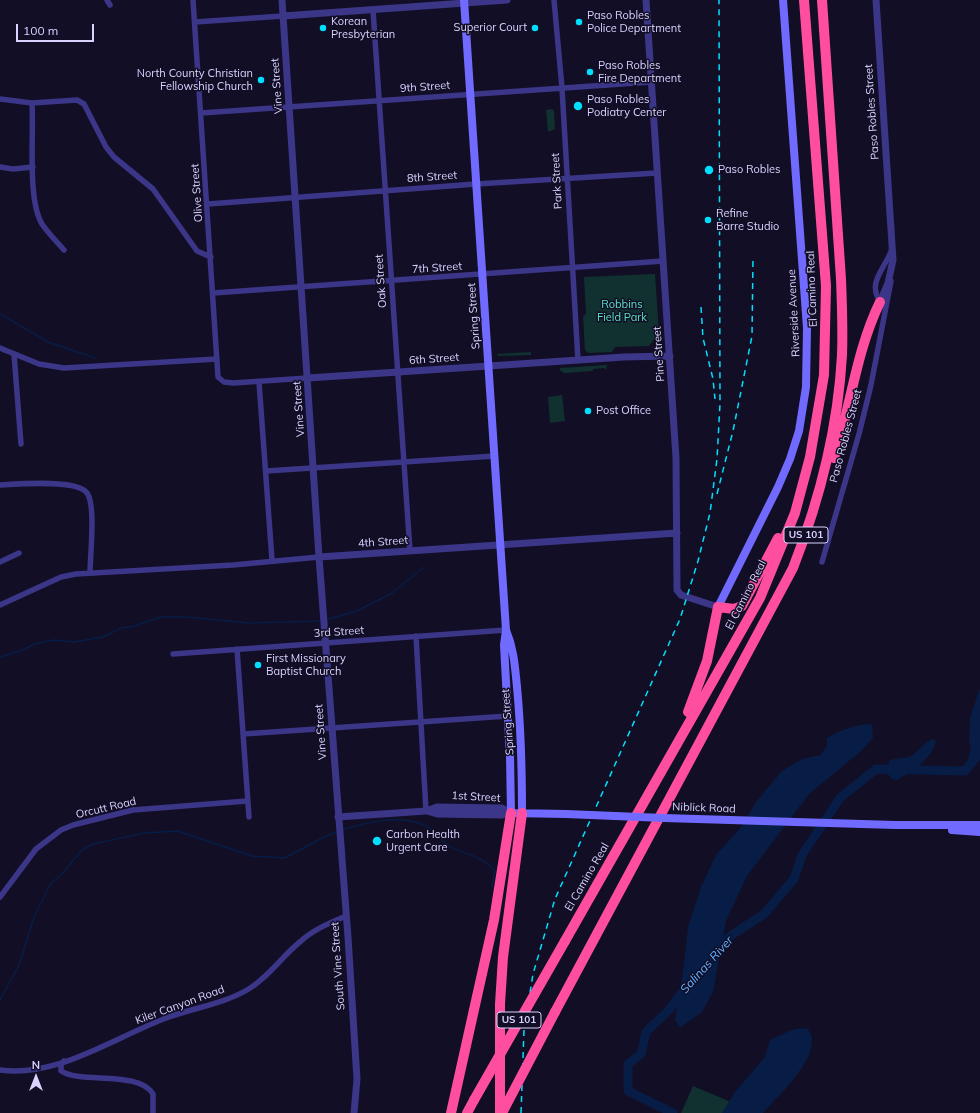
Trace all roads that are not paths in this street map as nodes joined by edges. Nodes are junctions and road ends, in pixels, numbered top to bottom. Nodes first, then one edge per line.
1 (107, 0) edge
2 (193, 0) edge
3 (282, 0) edge
4 (508, 0) edge
5 (554, 0) edge
6 (646, 0) edge
7 (784, 0) edge
8 (804, 0) edge
9 (822, 0) edge
10 (876, 0) edge
11 (464, 2) edge
12 (110, 6) dead end
13 (373, 10) junction
14 (283, 16) junction
15 (195, 22) junction
16 (651, 82) junction
17 (562, 88) junction
18 (470, 94) junction
19 (0, 99) edge
20 (380, 100) junction
21 (32, 103) junction
22 (289, 107) junction
23 (201, 113) junction
24 (33, 166) junction
25 (0, 167) edge
26 (657, 174) junction
27 (567, 179) junction
28 (476, 184) junction
29 (386, 191) junction
30 (296, 198) junction
31 (208, 204) junction
32 (892, 247) junction
33 (64, 250) dead end
34 (211, 257) junction
35 (663, 261) junction
36 (572, 268) junction
37 (891, 272) junction
38 (482, 275) junction
39 (391, 281) junction
40 (301, 287) junction
41 (213, 293) junction
42 (880, 302) junction
43 (886, 313) junction
44 (0, 348) edge
45 (14, 354) junction
46 (670, 356) junction
47 (217, 359) junction
48 (578, 360) junction
49 (489, 366) junction
50 (398, 372) junction
51 (308, 378) junction
52 (224, 382) joint
53 (259, 382) junction
54 (21, 444) dead end
55 (495, 456) junction
56 (404, 462) junction
57 (314, 469) junction
58 (266, 471) junction
59 (0, 485) edge
60 (819, 495) junction
61 (795, 513) junction
62 (678, 533) junction
63 (500, 545) junction
64 (410, 551) junction
65 (19, 553) dead end
66 (319, 557) junction
67 (272, 560) junction
68 (0, 562) edge
69 (822, 562) dead end
70 (90, 573) junction
71 (0, 605) edge
72 (718, 606) junction
73 (506, 630) junction
74 (416, 636) junction
75 (325, 643) junction
76 (237, 650) junction
77 (173, 654) dead end
78 (508, 716) junction
79 (421, 723) junction
80 (331, 729) junction
81 (243, 734) junction
82 (646, 798) junction
83 (247, 800) junction
84 (426, 811) junction
85 (516, 813) junction
86 (249, 817) dead end
87 (338, 817) junction
88 (895, 825) junction
89 (980, 825) edge
90 (980, 832) edge
91 (0, 897) edge
92 (346, 916) junction
93 (64, 1061) junction
94 (0, 1070) edge
95 (153, 1113) edge
96 (354, 1113) edge
97 (451, 1113) edge
98 (467, 1113) edge
99 (501, 1113) edge

1 - 12 street
2 - 15 street, Olive Street
3 - 14 street, Vine Street
4 - 11 street
5 - 17 street, Park Street
6 - 16 street, Pine Street
7 - 72 main road, Riverside Avenue
8 - 61 highway, El Camino Real / US 101
9 - 60 highway, US 101
10 - 32 street, Paso Robles Street
11 - 13 street
11 - 18 main road, Spring Street
13 - 14 street
13 - 20 street, Oak Street
14 - 15 street
14 - 22 street, Vine Street
15 - 23 street, Olive Street
16 - 17 street, 9th Street
16 - 26 street, Pine Street
17 - 18 street, 9th Street
17 - 27 street, Park Street
18 - 20 street, 9th Street
18 - 28 main road, Spring Street
19 - 21 street
20 - 22 street, 9th Street
20 - 29 street, Oak Street
21 - 24 street
21 - 34 street
22 - 23 street, 9th Street
22 - 30 street, Vine Street
23 - 31 street, Olive Street
24 - 25 street
24 - 33 street
26 - 27 street, 8th Street
26 - 35 street, Pine Street
27 - 28 street, 8th Street
27 - 36 street, Park Street
28 - 29 street, 8th Street
28 - 38 main road, Spring Street
29 - 30 street, 8th Street
29 - 39 street, Oak Street
30 - 31 street, 8th Street
30 - 40 street, Vine Street
31 - 34 street, Olive Street
32 - 37 street, Paso Robles Street
32 - 42 street, Paso Robles Street
34 - 41 street, Olive Street
35 - 36 street, 7th Street
35 - 46 street, Pine Street
36 - 38 street, 7th Street
36 - 48 street, Park Street
37 - 42 street, Paso Robles Street
37 - 43 street, Paso Robles Street
38 - 39 street, 7th Street
38 - 49 main road, Spring Street
39 - 40 street, 7th Street
39 - 50 street, Oak Street
40 - 41 street, 7th Street
40 - 51 street, Vine Street
41 - 47 street, Olive Street
42 - 43 street, Paso Robles Street
42 - 60 highway
43 - 69 street, Paso Robles Street
44 - 45 street
45 - 47 street
45 - 54 street
46 - 48 street, 6th Street
46 - 62 street, Pine Street
47 - 52 street, Olive Street
48 - 49 street, 6th Street
49 - 50 street, 6th Street
49 - 55 main road, Spring Street
50 - 51 street, 6th Street
50 - 56 street, Oak Street
51 - 53 street, 6th Street
51 - 57 street, Vine Street
52 - 53 street, 6th Street
53 - 58 street
55 - 56 street
55 - 63 main road, Spring Street
56 - 57 street
56 - 64 street, Oak Street
57 - 58 street
57 - 66 street, Vine Street
58 - 67 street
59 - 70 street
60 - 99 highway, US 101, bridge
61 - 72 highway
61 - 82 highway, El Camino Real / US 101
62 - 63 street, 4th Street
62 - 72 street, Pine Street
63 - 64 street, 4th Street
63 - 73 main road, Spring Street
64 - 66 street, 4th Street
65 - 68 street
66 - 67 street, 4th Street
66 - 75 street, Vine Street
67 - 70 street, 4th Street
70 - 71 street, 4th Street
72 - 82 highway
73 - 74 street, 3rd Street
73 - 78 main road, Spring Street
73 - 85 main road, Spring Street
74 - 75 street, 3rd Street
74 - 79 street
75 - 76 street, 3rd Street
75 - 80 street, Vine Street
76 - 77 street, 3rd Street
76 - 81 street
78 - 79 street
78 - 85 main road, Spring Street
79 - 80 street
79 - 84 street
80 - 81 street
80 - 87 street, Vine Street
81 - 83 street
82 - 98 highway, El Camino Real / US 101, bridge
83 - 86 street
83 - 91 street, Orcutt Road
84 - 85 street, 1st Street
84 - 87 street, 1st Street
85 - 88 main road, Niblick Road, bridge
85 - 97 highway
85 - 99 highway
87 - 92 street, South Vine Street
88 - 89 main road, Niblick Road
88 - 90 main road, Niblick Road
92 - 93 street, Kiler Canyon Road
92 - 96 street, South Vine Street
93 - 94 street, Kiler Canyon Road
93 - 95 street

